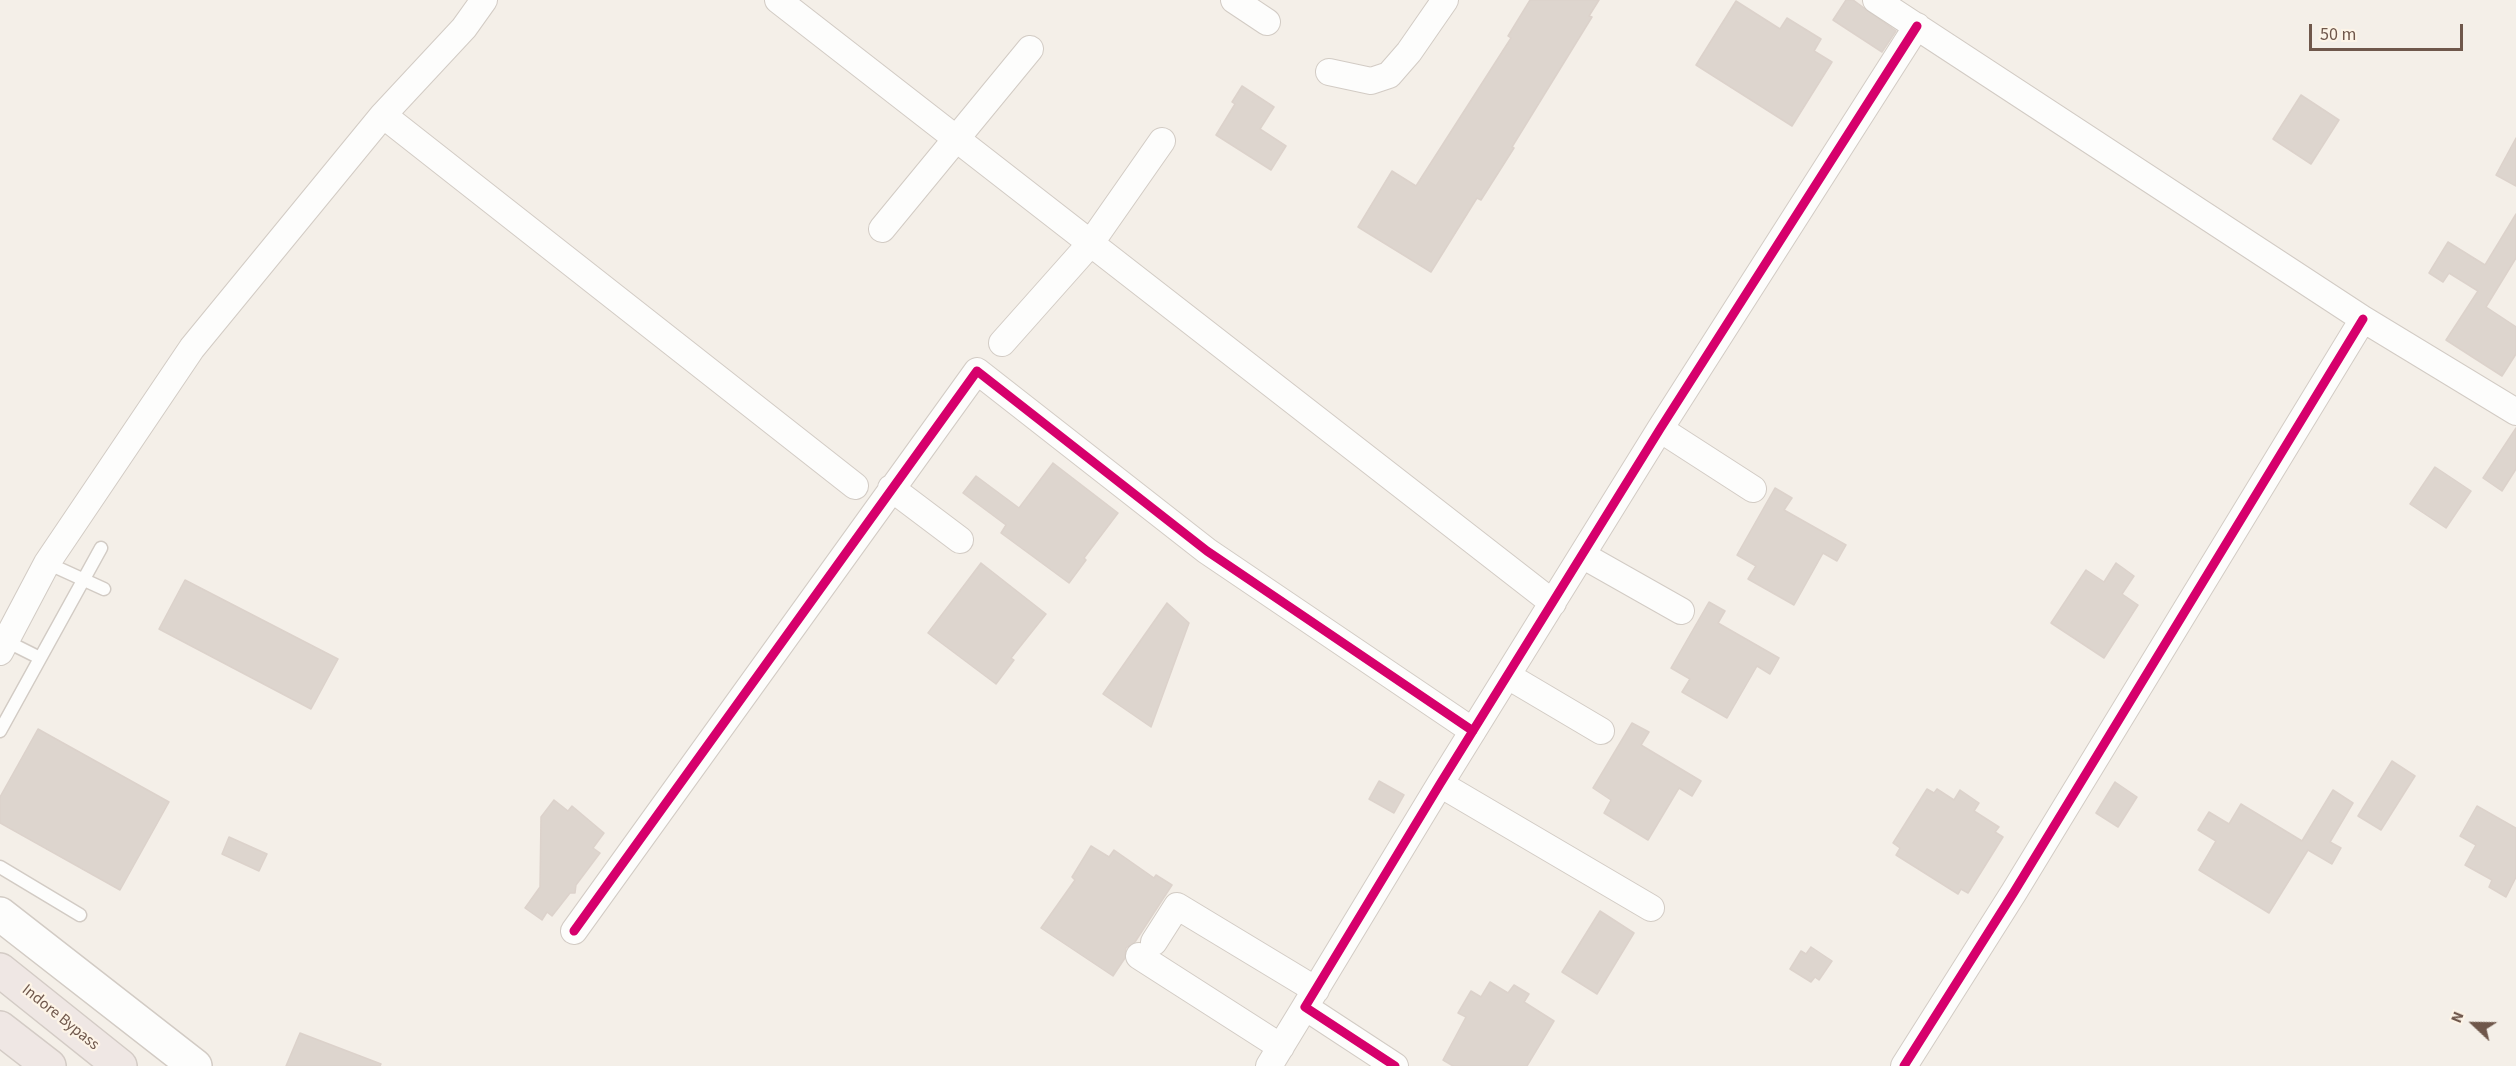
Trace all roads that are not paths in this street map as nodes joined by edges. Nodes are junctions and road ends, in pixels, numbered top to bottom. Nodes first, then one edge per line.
1 (484, 0) edge
2 (778, 0) edge
3 (1234, 0) edge
4 (1445, 0) edge
5 (1876, 0) edge
6 (1907, 14) edge
7 (1267, 22) dead end
8 (1029, 49) dead end
9 (1329, 72) dead end
10 (383, 115) junction
11 (956, 138) junction
12 (1162, 141) dead end
13 (882, 229) dead end
14 (1090, 244) junction
15 (2363, 319) junction
16 (1002, 343) dead end
17 (2516, 412) edge
18 (1660, 429) junction
19 (855, 486) dead end
20 (891, 488) junction
21 (1753, 489) dead end
22 (960, 540) dead end
23 (100, 548) dead end
24 (1582, 555) junction
25 (47, 563) junction
26 (84, 579) junction
27 (104, 589) dead end
28 (1553, 603) junction
29 (1681, 611) dead end
30 (3, 646) edge
31 (40, 658) junction
32 (1509, 676) junction
33 (0, 731) edge
34 (1473, 731) junction
35 (1601, 731) dead end
36 (1440, 784) junction
37 (0, 867) edge
38 (1651, 908) dead end
39 (0, 914) edge
40 (80, 915) dead end
41 (574, 931) dead end
42 (0, 970) edge
43 (1311, 998) junction
44 (0, 1028) edge
45 (1275, 1056) edge
46 (49, 1066) edge
47 (120, 1066) edge
48 (195, 1066) edge
49 (1395, 1066) edge
50 (1904, 1066) edge

1 - 10 street
2 - 11 street
3 - 7 street
4 - 9 street
5 - 6 street
6 - 15 street
6 - 18 street
8 - 11 street
10 - 19 street
10 - 25 street
11 - 13 street
11 - 14 street
12 - 14 street
14 - 16 street
14 - 28 street
15 - 17 street
15 - 50 street
18 - 21 street
18 - 24 street
20 - 22 street
20 - 34 street
20 - 41 street
23 - 26 lane
24 - 28 street
24 - 29 street
25 - 26 lane
25 - 30 street
26 - 27 lane
26 - 31 lane
28 - 32 street
30 - 31 lane
31 - 33 lane
32 - 34 street
32 - 35 street
34 - 36 street
36 - 38 street
36 - 43 street
37 - 40 lane
39 - 48 street
42 - 47 highway, Indore Bypass
43 - 45 street
43 - 45 street
43 - 49 street
44 - 46 highway

